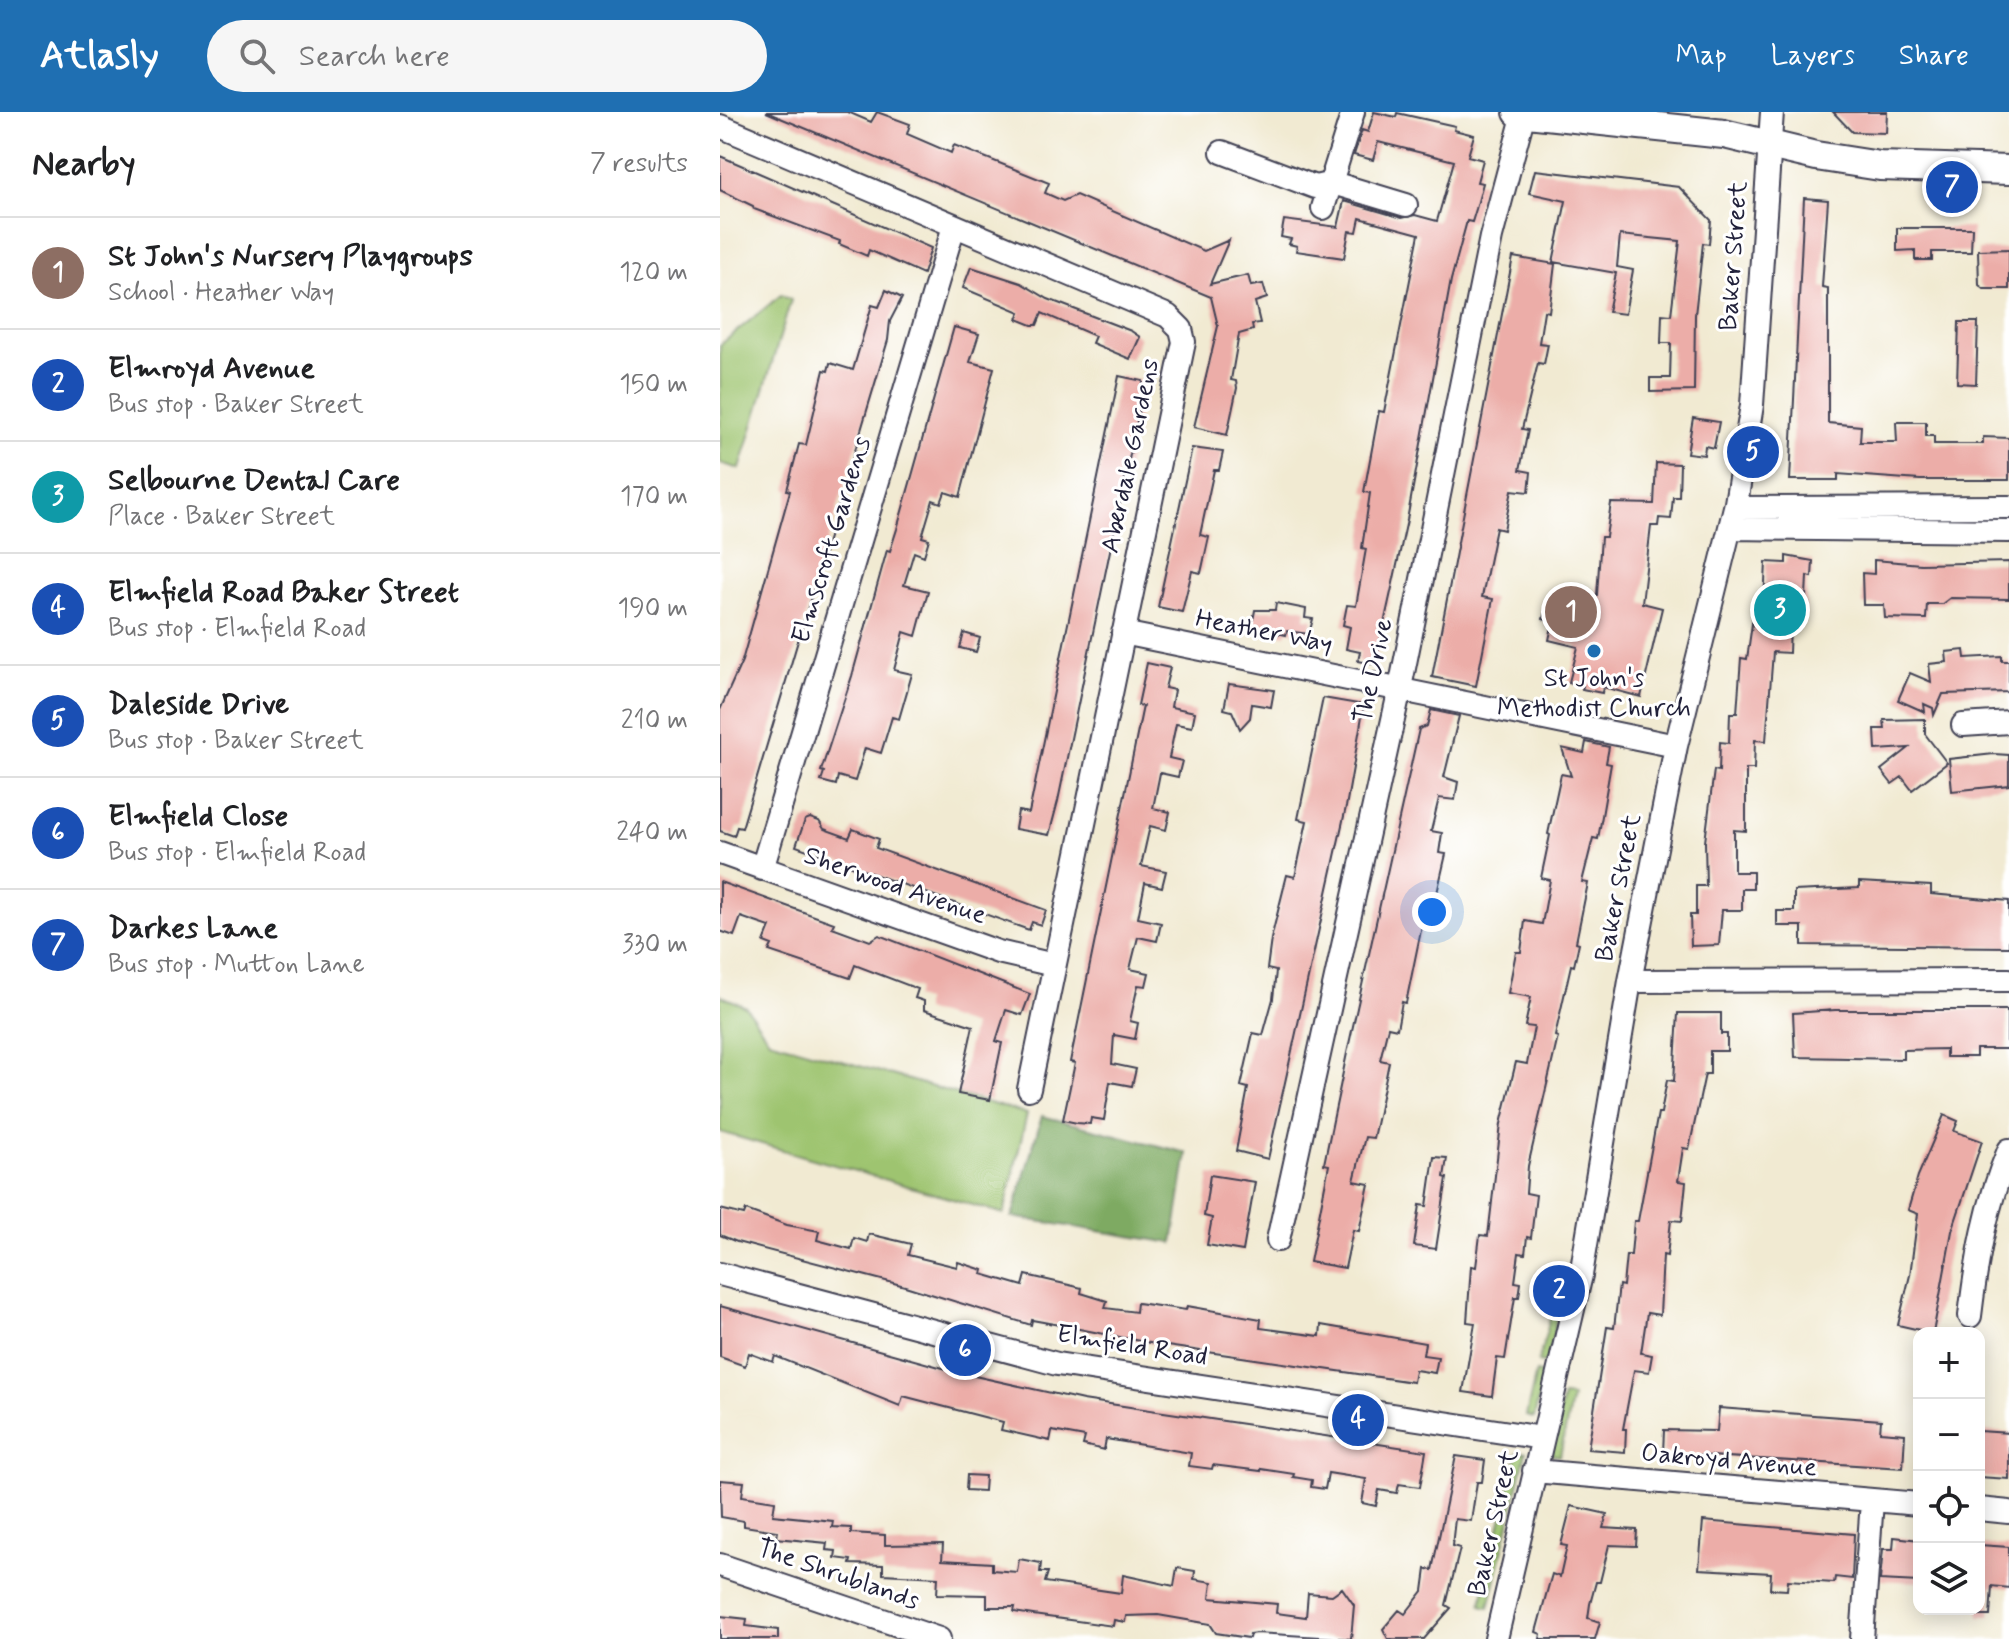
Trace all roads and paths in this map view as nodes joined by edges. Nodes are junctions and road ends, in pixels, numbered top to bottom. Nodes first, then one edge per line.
1 (1353, 112) edge
2 (1772, 112) edge
3 (1532, 113) edge
4 (1639, 118) edge
5 (1694, 121) edge
6 (720, 126) edge
7 (1770, 145) junction
8 (1222, 152) dead end
9 (2009, 170) edge
10 (1333, 183) junction
11 (1406, 205) dead end
12 (1323, 208) dead end
13 (954, 226) junction
14 (2009, 507) edge
15 (1732, 518) junction
16 (2009, 531) edge
17 (1123, 633) junction
18 (1400, 688) junction
19 (2009, 722) edge
20 (1963, 725) dead end
21 (1676, 746) junction
22 (720, 853) edge
23 (762, 869) junction
24 (1054, 965) junction
25 (2009, 980) edge
26 (1630, 981) junction
27 (1029, 1089) dead end
28 (2009, 1150) edge
29 (1278, 1240) dead end
30 (720, 1274) edge
31 (1970, 1316) dead end
32 (1542, 1438) junction
33 (1534, 1471) junction
34 (1872, 1501) junction
35 (1913, 1504) edge
36 (1985, 1510) edge
37 (2009, 1512) edge
38 (720, 1565) edge
39 (939, 1639) edge
40 (1496, 1639) edge
41 (1862, 1639) edge

1 - 10 street
2 - 7 street, Baker Street
3 - 4 main road
3 - 18 street, The Drive
4 - 5 main road
5 - 7 main road
6 - 13 street, Aberdale Gardens
7 - 9 main road
7 - 15 street, Baker Street
8 - 10 street
10 - 11 street
10 - 12 street
13 - 17 street, Aberdale Gardens
13 - 23 street, Elmscroft Gardens
14 - 15 street
15 - 16 street
15 - 21 street, Baker Street
17 - 18 street, Heather Way
17 - 24 street, Aberdale Gardens
18 - 21 street, Heather Way
18 - 29 street, The Drive
19 - 20 street
21 - 26 street, Baker Street
22 - 23 street, Sherwood Avenue
23 - 24 street, Sherwood Avenue
24 - 27 street, Aberdale Gardens
25 - 26 street
26 - 32 street, Baker Street
28 - 31 street
30 - 32 street, Elmfield Road
32 - 33 street, Baker Street
33 - 34 street, Oakroyd Avenue
33 - 40 street, Baker Street
34 - 35 street, Oakroyd Avenue
34 - 41 street
36 - 37 street
38 - 39 street, The Shrublands

